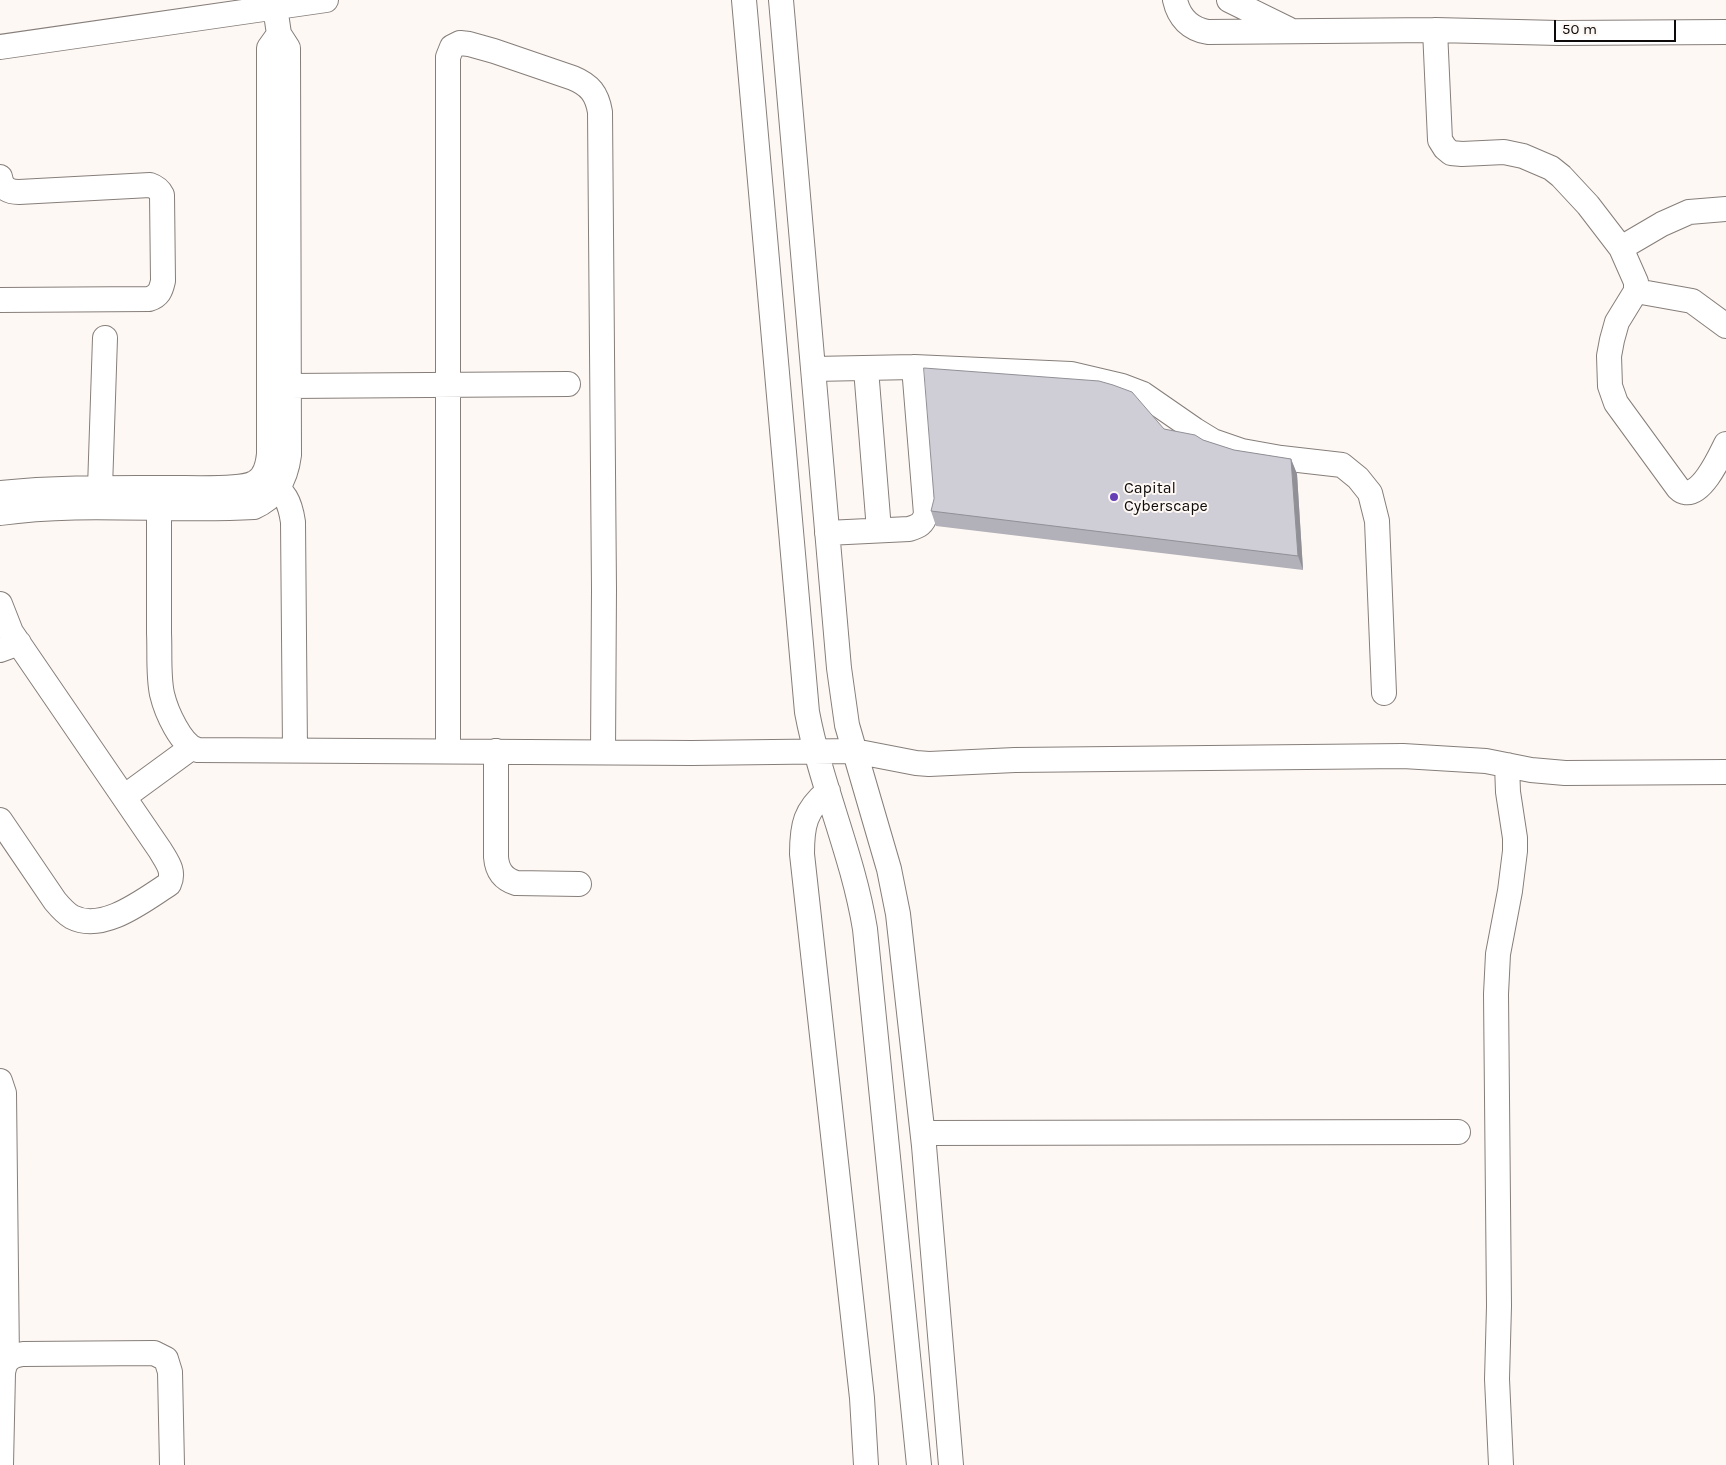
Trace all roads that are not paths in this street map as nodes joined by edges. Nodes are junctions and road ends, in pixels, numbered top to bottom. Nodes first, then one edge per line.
1 (326, 0) edge
2 (728, 0) edge
3 (781, 0) edge
4 (1175, 0) edge
5 (1230, 0) edge
6 (274, 4) edge
7 (745, 10) edge
8 (1435, 30) junction
9 (1294, 32) junction
10 (1726, 32) edge
11 (279, 34) junction
12 (0, 47) edge
13 (0, 177) edge
14 (1726, 208) edge
15 (1621, 248) junction
16 (1636, 290) junction
17 (0, 300) edge
18 (1726, 326) edge
19 (105, 338) dead end
20 (914, 367) junction
21 (813, 369) junction
22 (866, 369) junction
23 (448, 384) junction
24 (568, 384) dead end
25 (289, 386) junction
26 (1726, 444) edge
27 (270, 483) junction
28 (100, 488) junction
29 (0, 493) edge
30 (159, 507) junction
31 (0, 513) edge
32 (879, 530) junction
33 (827, 533) junction
34 (0, 604) edge
35 (10, 647) edge
36 (1384, 693) dead end
37 (191, 748) junction
38 (295, 750) junction
39 (448, 750) junction
40 (815, 750) junction
41 (496, 751) junction
42 (854, 751) junction
43 (603, 752) junction
44 (1507, 765) junction
45 (1726, 772) edge
46 (828, 791) junction
47 (124, 797) junction
48 (0, 820) edge
49 (579, 884) dead end
50 (0, 1081) edge
51 (923, 1132) junction
52 (1458, 1132) dead end
53 (7, 1360) junction
54 (1, 1465) edge
55 (172, 1465) edge
56 (866, 1465) edge
57 (919, 1465) edge
58 (952, 1465) edge
59 (1501, 1465) edge

1 - 6 street
2 - 7 street
3 - 21 street
4 - 9 street
5 - 9 street
6 - 11 street
6 - 12 street
7 - 40 street
8 - 9 street
8 - 10 street
8 - 15 street
11 - 25 street
11 - 27 street
13 - 17 street
14 - 15 street
15 - 16 street
16 - 18 street
16 - 26 street
19 - 28 street
20 - 22 street
20 - 32 street
20 - 36 street
21 - 22 street
21 - 33 street
22 - 32 street
23 - 24 street
23 - 25 street
23 - 39 street
23 - 43 street
25 - 27 street
27 - 28 street
27 - 30 street
27 - 38 street
28 - 29 street
30 - 31 street
30 - 37 street
32 - 33 street
33 - 42 street
34 - 35 street
35 - 47 street
37 - 38 street
37 - 47 street
38 - 39 street
39 - 41 street
40 - 42 street
40 - 43 street
40 - 46 street
41 - 43 street
41 - 49 street
42 - 44 street
42 - 51 street
44 - 45 street
44 - 59 street
46 - 56 street
46 - 57 street
47 - 48 street
50 - 53 street
51 - 52 street
51 - 58 street
53 - 54 street
53 - 55 street

